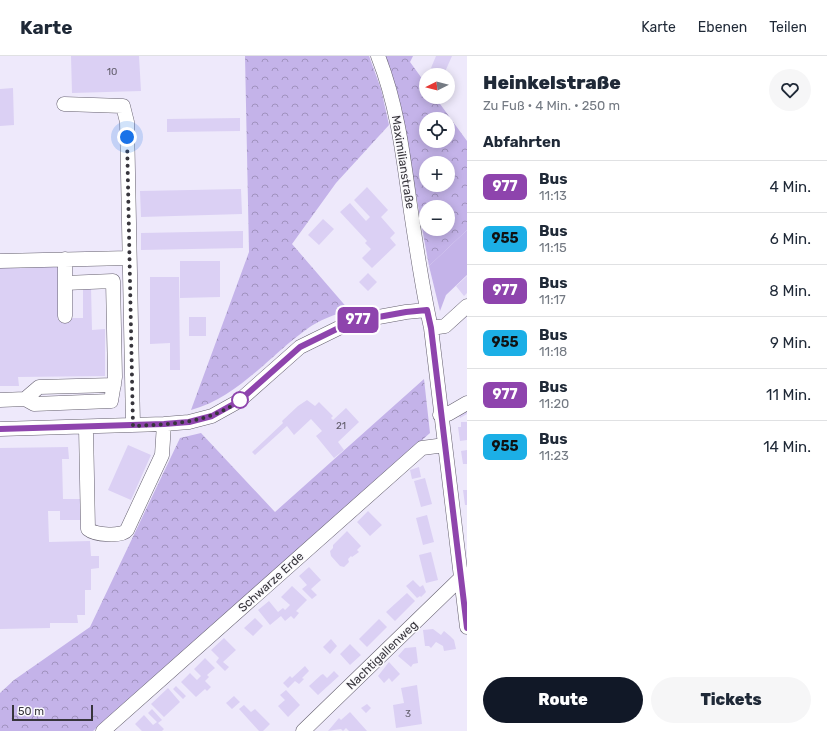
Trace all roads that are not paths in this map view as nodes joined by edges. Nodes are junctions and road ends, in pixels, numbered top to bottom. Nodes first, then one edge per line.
1 (378, 56) edge
2 (64, 104) dead end
3 (130, 256) junction
4 (65, 259) junction
5 (0, 261) edge
6 (65, 284) junction
7 (467, 306) edge
8 (427, 310) junction
9 (65, 316) dead end
10 (431, 328) junction
11 (0, 400) edge
12 (467, 403) edge
13 (440, 415) junction
14 (164, 424) junction
15 (133, 426) junction
16 (86, 428) junction
17 (0, 429) edge
18 (444, 445) junction
19 (464, 575) edge
20 (467, 627) edge
21 (103, 731) edge
22 (303, 731) edge

1 - 8 street, Maximilianstraße
2 - 3 street
3 - 4 street
3 - 15 street
4 - 5 street
4 - 6 street
6 - 9 street
6 - 11 street
7 - 10 street
8 - 10 street, Maximilianstraße
8 - 14 street
10 - 13 street, Maximilianstraße
12 - 13 street
13 - 18 street, Maximilianstraße
14 - 15 street
14 - 16 street
15 - 16 street
16 - 17 street
18 - 19 street, Maximilianstraße
18 - 21 street, Schwarze Erde
19 - 20 street, Maximilianstraße
19 - 22 street, Nachtigallenweg

